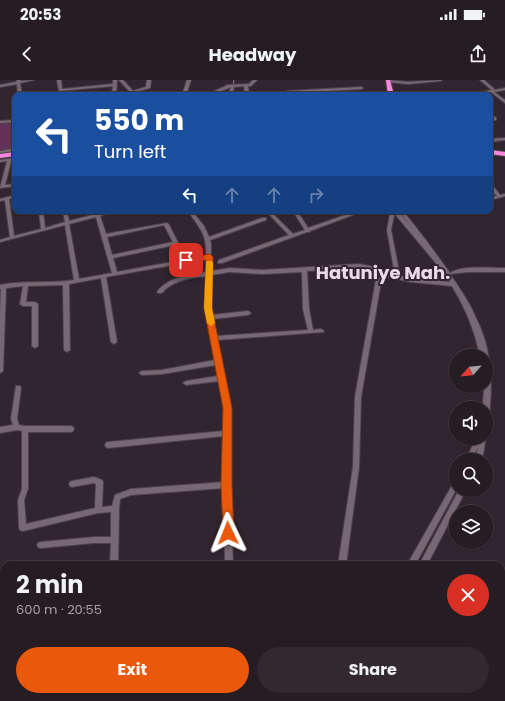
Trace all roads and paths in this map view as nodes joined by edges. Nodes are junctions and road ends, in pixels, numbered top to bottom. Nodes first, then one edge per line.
1 (32, 80) edge
2 (59, 80) edge
3 (115, 80) edge
4 (118, 80) edge
5 (121, 80) edge
6 (149, 80) edge
7 (188, 80) edge
8 (255, 80) edge
9 (387, 80) edge
10 (440, 80) edge
11 (482, 80) edge
12 (18, 81) edge
13 (115, 85) junction
14 (0, 86) edge
15 (233, 86) junction
16 (246, 86) junction
17 (361, 88) dead end
18 (339, 90) joint
19 (504, 90) edge
20 (493, 91) junction
21 (20, 92) edge
22 (114, 92) edge
23 (131, 92) edge
24 (131, 92) edge
25 (135, 92) edge
26 (185, 92) edge
27 (214, 92) edge
28 (231, 92) edge
29 (247, 92) edge
30 (287, 92) edge
31 (387, 92) edge
32 (390, 92) edge
33 (487, 92) edge
34 (505, 102) edge
35 (12, 120) edge
36 (0, 122) edge
37 (505, 140) edge
38 (493, 142) edge
39 (12, 151) edge
40 (493, 153) edge
41 (505, 155) edge
42 (12, 156) edge
43 (0, 157) edge
44 (12, 161) edge
45 (5, 177) junction
46 (0, 178) edge
47 (12, 185) edge
48 (1, 187) edge
49 (493, 189) edge
50 (505, 195) edge
51 (499, 196) junction
52 (12, 197) edge
53 (493, 197) edge
54 (7, 198) junction
55 (0, 200) edge
56 (41, 214) edge
57 (65, 214) edge
58 (102, 214) edge
59 (192, 214) edge
60 (271, 214) edge
61 (297, 214) edge
62 (353, 214) edge
63 (392, 214) edge
64 (401, 214) edge
65 (402, 214) edge
66 (98, 215) junction
67 (264, 219) dead end
68 (66, 224) junction
69 (43, 230) junction
70 (308, 231) junction
71 (104, 236) junction
72 (292, 236) junction
73 (12, 238) junction
74 (208, 239) junction
75 (0, 241) edge
76 (176, 243) junction
77 (111, 257) junction
78 (210, 257) junction
79 (186, 260) junction
80 (220, 262) junction
81 (209, 264) junction
82 (230, 270) junction
83 (304, 270) junction
84 (505, 270) edge
85 (209, 273) junction
86 (452, 273) junction
87 (115, 274) junction
88 (380, 274) junction
89 (103, 276) junction
90 (398, 277) junction
91 (77, 281) junction
92 (66, 283) junction
93 (26, 284) junction
94 (454, 284) junction
95 (2, 286) edge
96 (160, 292) dead end
97 (248, 313) dead end
98 (210, 317) junction
99 (481, 320) dead end
100 (321, 331) dead end
101 (311, 332) junction
102 (214, 338) junction
103 (114, 342) dead end
104 (35, 346) dead end
105 (484, 349) edge
106 (67, 350) dead end
107 (218, 362) junction
108 (0, 371) edge
109 (142, 373) dead end
110 (222, 378) junction
111 (186, 383) dead end
112 (18, 388) dead end
113 (17, 427) junction
114 (25, 429) junction
115 (71, 429) dead end
116 (0, 430) edge
117 (228, 433) junction
118 (108, 445) dead end
119 (72, 484) dead end
120 (227, 485) junction
121 (449, 497) edge
122 (459, 497) edge
123 (115, 509) junction
124 (98, 510) junction
125 (114, 540) junction
126 (41, 545) dead end
127 (114, 561) edge
128 (229, 561) edge
129 (343, 561) edge
130 (413, 561) edge
131 (425, 561) edge

1 - 12 street
2 - 13 street
3 - 13 street
4 - 23 street
5 - 24 street
6 - 25 street
7 - 26 street
8 - 16 street
9 - 10 street
9 - 31 highway
9 - 32 highway
11 - 20 street
12 - 14 street
12 - 21 street
13 - 22 street
15 - 16 street
15 - 27 street
15 - 28 street
16 - 29 street
17 - 18 street
18 - 30 street
19 - 20 street
20 - 33 street
20 - 34 street
35 - 36 street
37 - 38 street
39 - 43 street
40 - 41 highway
42 - 43 highway
44 - 45 street
45 - 46 street
45 - 48 street
47 - 48 street
49 - 51 street
50 - 51 street
51 - 53 street
52 - 54 street
54 - 55 street
54 - 73 street
56 - 69 street
57 - 68 street
58 - 66 street
59 - 74 street
60 - 72 street
61 - 70 street
62 - 70 street
63 - 90 street
64 - 94 street
65 - 86 street
66 - 68 street
66 - 71 street
67 - 74 street
68 - 69 street
68 - 91 street
69 - 73 street
70 - 72 street
71 - 76 street
71 - 77 street
72 - 80 street
73 - 75 street
74 - 78 street
76 - 77 street
76 - 79 street
77 - 87 street
78 - 79 street
78 - 81 street
79 - 87 street
80 - 81 street
80 - 82 street
81 - 85 street
82 - 83 street
82 - 85 street
83 - 88 street
83 - 101 street
84 - 86 street
85 - 96 street
85 - 98 street
86 - 99 street
87 - 89 street
88 - 90 street
88 - 129 street
89 - 91 street
89 - 103 street
90 - 94 street
91 - 92 street
92 - 93 street
92 - 106 street
93 - 95 street
93 - 104 street
94 - 105 street
95 - 108 street
97 - 98 street
98 - 102 street
100 - 101 street
101 - 102 street
102 - 107 street
107 - 109 street
107 - 110 street
110 - 111 street
110 - 117 street
112 - 113 street
113 - 114 street
113 - 116 street
114 - 115 street
114 - 124 street
117 - 118 street
117 - 120 street
119 - 124 street
120 - 123 street
120 - 128 street
121 - 130 street
122 - 131 street
123 - 124 street
123 - 125 street
125 - 126 street
125 - 127 street

